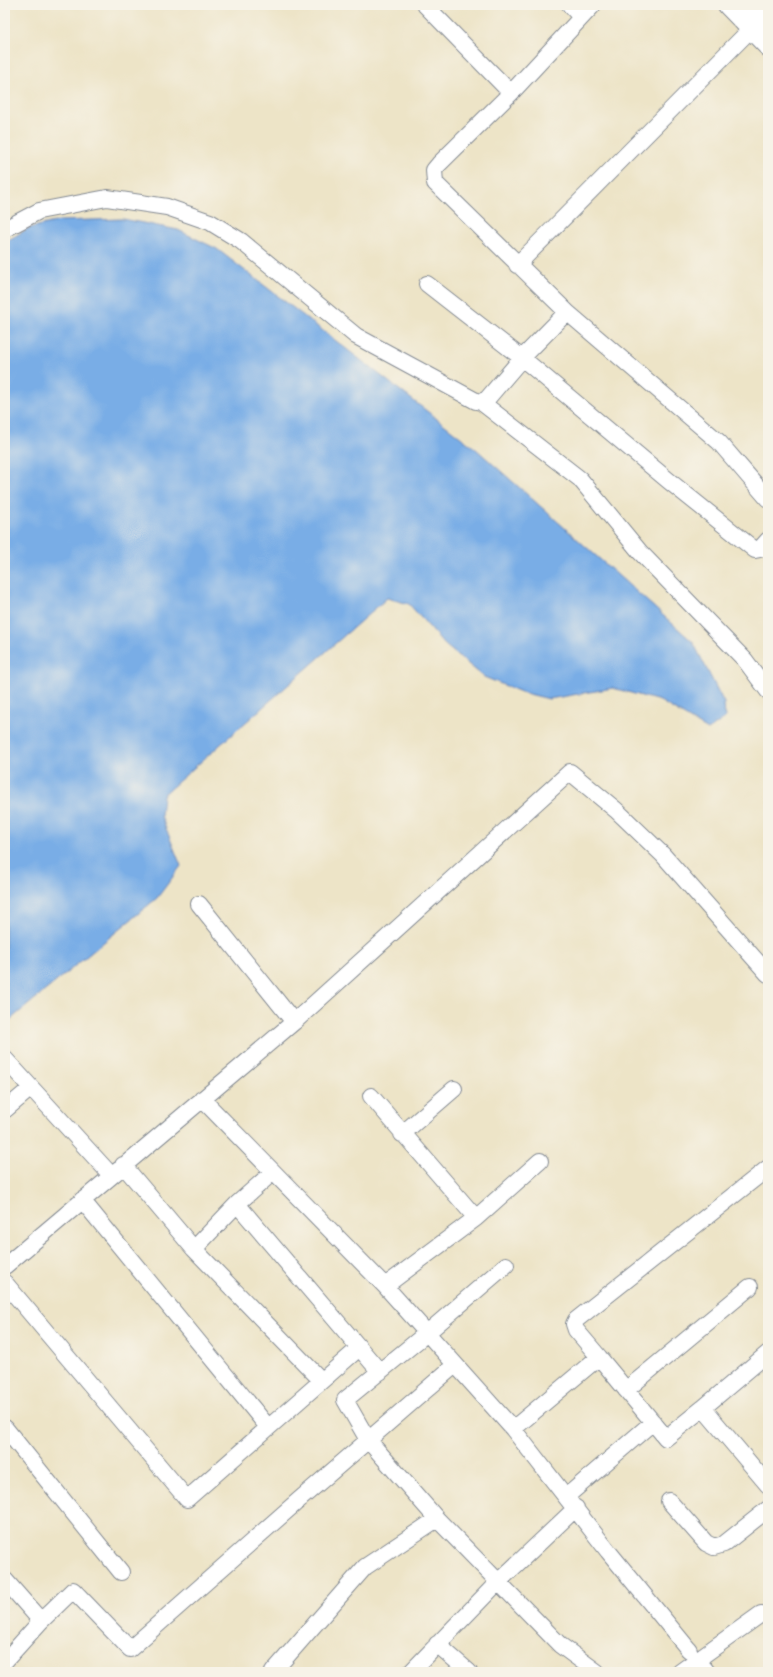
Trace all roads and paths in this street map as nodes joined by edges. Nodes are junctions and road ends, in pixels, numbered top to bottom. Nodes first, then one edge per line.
1 (425, 5) edge
2 (570, 5) edge
3 (593, 5) edge
4 (728, 5) edge
5 (751, 5) edge
6 (581, 17) junction
7 (760, 26) edge
8 (768, 46) edge
9 (511, 93) junction
10 (5, 229) edge
11 (517, 265) junction
12 (427, 284) dead end
13 (566, 312) junction
14 (522, 358) junction
15 (482, 402) junction
16 (768, 499) edge
17 (765, 549) edge
18 (768, 691) edge
19 (199, 904) dead end
20 (766, 969) edge
21 (294, 1022) junction
22 (5, 1059) edge
23 (31, 1088) junction
24 (454, 1089) dead end
25 (371, 1096) dead end
26 (202, 1098) junction
27 (5, 1110) edge
28 (402, 1134) junction
29 (540, 1161) dead end
30 (768, 1168) edge
31 (117, 1170) junction
32 (273, 1172) junction
33 (82, 1200) junction
34 (237, 1204) junction
35 (476, 1218) junction
36 (194, 1249) junction
37 (506, 1265) dead end
38 (5, 1266) edge
39 (5, 1283) edge
40 (385, 1286) junction
41 (750, 1287) dead end
42 (427, 1333) junction
43 (358, 1348) junction
44 (768, 1353) edge
45 (599, 1358) junction
46 (455, 1365) junction
47 (380, 1372) junction
48 (321, 1380) junction
49 (626, 1390) junction
50 (703, 1408) junction
51 (653, 1422) junction
52 (268, 1427) junction
53 (5, 1428) edge
54 (514, 1429) junction
55 (368, 1440) junction
56 (768, 1485) edge
57 (669, 1501) dead end
58 (571, 1502) junction
59 (768, 1508) edge
60 (437, 1519) junction
61 (121, 1572) dead end
62 (5, 1580) edge
63 (497, 1583) junction
64 (761, 1614) dead end
65 (41, 1620) junction
66 (438, 1644) junction
67 (689, 1650) dead end
68 (5, 1661) edge
69 (273, 1672) edge
70 (411, 1672) edge
71 (469, 1672) edge
72 (597, 1672) edge
73 (680, 1672) edge

1 - 9 street
2 - 6 street
3 - 6 street
4 - 7 street
5 - 7 street
6 - 9 street
7 - 8 street
7 - 11 street
9 - 11 street
10 - 15 street
11 - 13 street
12 - 14 street
13 - 14 street
13 - 16 street
14 - 15 street
14 - 17 street
15 - 18 street
19 - 21 street
20 - 21 street
21 - 26 street
22 - 23 street
23 - 27 street
23 - 31 street
24 - 28 street
25 - 28 street
26 - 31 street
26 - 32 street
28 - 35 street
29 - 35 street
30 - 45 street
31 - 33 street
31 - 36 street
32 - 34 street
32 - 40 street
33 - 38 street
33 - 52 street
34 - 36 street
34 - 43 street
35 - 40 street
36 - 48 street
37 - 42 street
39 - 52 street
40 - 42 street
41 - 49 street
42 - 46 street
42 - 47 street
43 - 47 street
43 - 48 street
44 - 50 street
45 - 49 street
45 - 54 street
46 - 54 street
46 - 55 street
47 - 55 street
48 - 52 street
49 - 51 street
50 - 51 street
50 - 56 street
51 - 58 street
53 - 61 street
54 - 58 street
55 - 60 street
55 - 65 street
57 - 59 street
58 - 63 street
58 - 67 street
60 - 63 street
60 - 69 street
62 - 65 street
63 - 66 street
63 - 72 street
64 - 73 street
65 - 68 street
66 - 70 street
66 - 71 street

